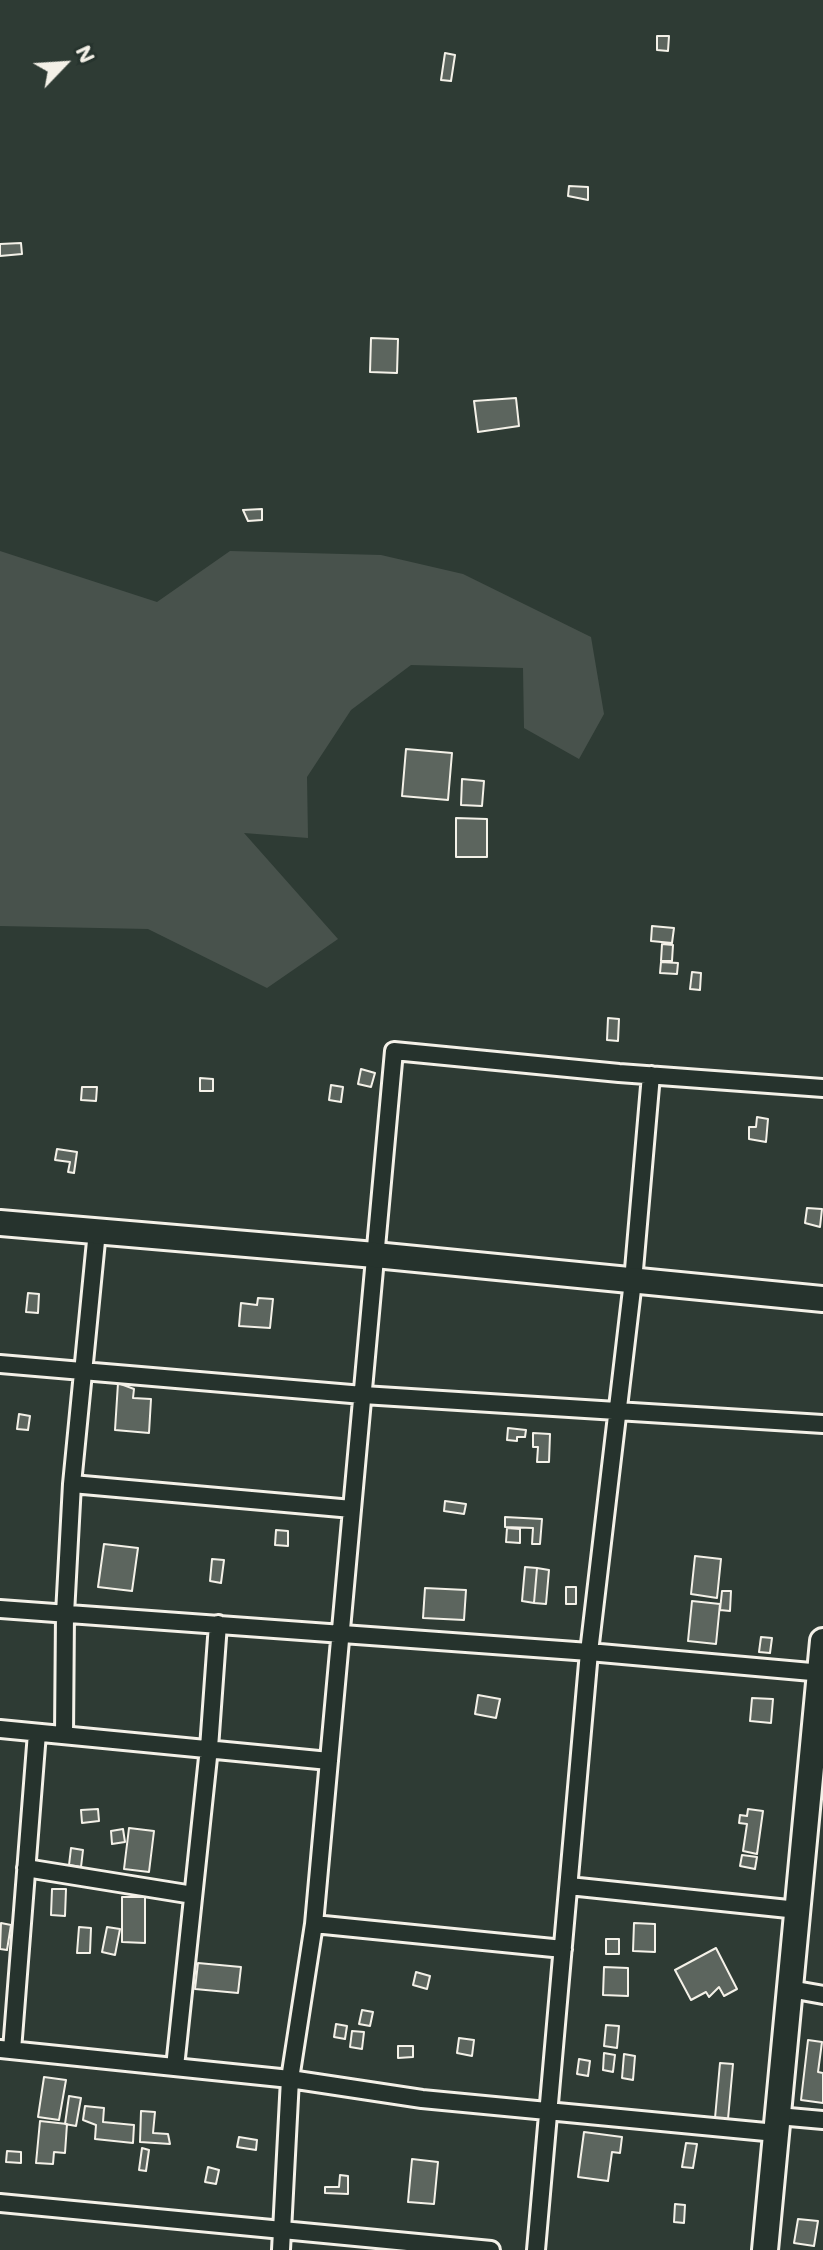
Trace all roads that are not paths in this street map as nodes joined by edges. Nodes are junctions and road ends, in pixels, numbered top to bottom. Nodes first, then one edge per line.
1 (651, 1075) junction
2 (823, 1088) edge
3 (0, 1223) edge
4 (97, 1231) junction
5 (375, 1255) junction
6 (633, 1281) junction
7 (823, 1299) edge
8 (0, 1364) edge
9 (84, 1371) junction
10 (363, 1395) junction
11 (617, 1412) junction
12 (823, 1424) edge
13 (72, 1484) junction
14 (352, 1509) junction
15 (0, 1609) edge
16 (65, 1614) junction
17 (218, 1624) junction
18 (341, 1633) junction
19 (823, 1641) edge
20 (589, 1652) junction
21 (822, 1673) edge
22 (0, 1729) edge
23 (37, 1733) junction
24 (64, 1735) junction
25 (209, 1748) junction
26 (329, 1761) junction
27 (816, 1800) edge
28 (26, 1868) junction
29 (569, 1886) junction
30 (193, 1895) junction
31 (798, 1910) junction
32 (314, 1924) junction
33 (563, 1949) junction
34 (790, 1989) junction
35 (823, 1995) edge
36 (6, 2050) edge
37 (175, 2067) junction
38 (290, 2079) junction
39 (548, 2111) junction
40 (823, 2120) edge
41 (777, 2124) junction
42 (0, 2203) edge
43 (283, 2231) junction
44 (422, 2247) edge
45 (281, 2250) edge
46 (491, 2250) edge
47 (536, 2250) edge
48 (765, 2250) edge

1 - 2 street
1 - 5 street
1 - 6 street
3 - 4 street
4 - 5 street
4 - 9 street
5 - 6 street
5 - 10 street
6 - 7 street
6 - 11 street
8 - 9 street
9 - 10 street
9 - 13 street
10 - 11 street
10 - 14 street
11 - 12 street
11 - 20 street
13 - 14 street
13 - 16 street
14 - 18 street
15 - 16 street
16 - 17 street
16 - 24 street
17 - 18 street
17 - 25 street
18 - 20 street
18 - 26 street
19 - 21 street
20 - 21 street
20 - 29 street
21 - 27 street
22 - 23 street
23 - 24 street
23 - 28 street
24 - 25 street
25 - 26 street
25 - 30 street
26 - 32 street
27 - 31 street
28 - 30 street
28 - 36 street
29 - 31 street
29 - 33 street
30 - 37 street
31 - 34 street
32 - 33 street
32 - 38 street
33 - 39 street
34 - 35 street
34 - 41 street
36 - 37 street
37 - 38 street
38 - 39 street
38 - 43 street
39 - 41 street
39 - 47 street
40 - 41 street
41 - 48 street
42 - 43 street
43 - 44 street
43 - 45 street
44 - 46 street

